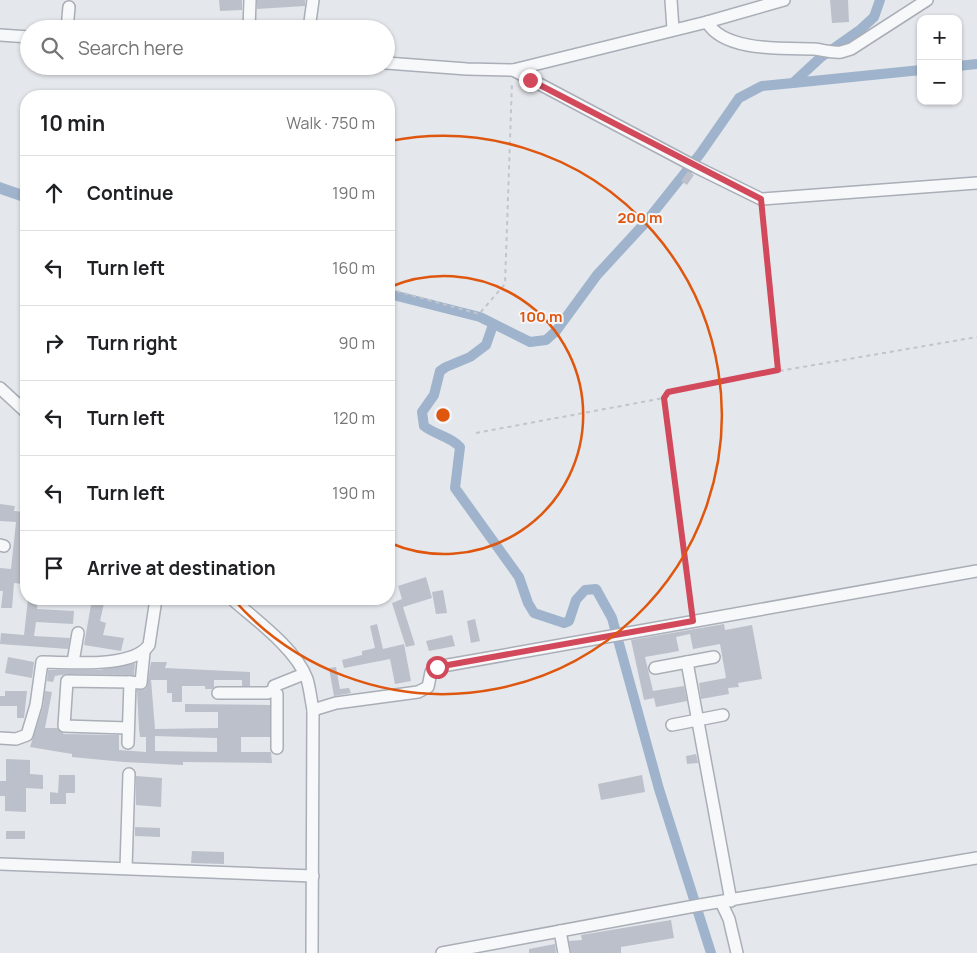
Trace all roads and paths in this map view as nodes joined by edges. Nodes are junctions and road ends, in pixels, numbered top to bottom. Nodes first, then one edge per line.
1 (250, 0) edge
2 (312, 0) edge
3 (671, 0) edge
4 (784, 0) edge
5 (927, 0) edge
6 (69, 7) dead end
7 (68, 20) edge
8 (249, 20) edge
9 (310, 20) edge
10 (706, 22) junction
11 (673, 29) junction
12 (0, 34) edge
13 (20, 36) edge
14 (395, 64) edge
15 (513, 70) junction
16 (977, 183) edge
17 (761, 199) junction
18 (395, 291) edge
19 (977, 337) edge
20 (778, 370) junction
21 (0, 388) edge
22 (664, 398) junction
23 (20, 406) edge
24 (476, 433) dead end
25 (977, 571) edge
26 (155, 605) edge
27 (239, 605) edge
28 (693, 621) junction
29 (78, 633) dead end
30 (144, 652) junction
31 (714, 657) dead end
32 (73, 662) junction
33 (687, 662) junction
34 (655, 668) dead end
35 (304, 674) junction
36 (130, 682) junction
37 (273, 691) junction
38 (218, 693) dead end
39 (313, 710) junction
40 (723, 715) dead end
41 (699, 720) junction
42 (672, 725) dead end
43 (128, 728) junction
44 (0, 738) edge
45 (128, 743) dead end
46 (277, 748) dead end
47 (129, 774) dead end
48 (977, 858) edge
49 (0, 864) edge
50 (126, 868) junction
51 (313, 876) junction
52 (726, 902) junction
53 (560, 931) junction
54 (312, 953) edge
55 (442, 953) edge
56 (564, 953) edge
57 (737, 953) edge

1 - 8 street
2 - 9 street
3 - 11 street
4 - 10 street
5 - 10 street
6 - 7 street
10 - 11 street
11 - 15 street
12 - 13 street
14 - 15 street
15 - 17 street
15 - 18 path
16 - 17 street
17 - 20 path
19 - 20 path
20 - 22 path
21 - 23 street
22 - 24 path
22 - 28 path
25 - 28 street
26 - 30 street
27 - 35 street
28 - 39 street
29 - 32 street
30 - 32 street
30 - 36 street
31 - 33 street
32 - 44 street
33 - 34 street
33 - 41 street
35 - 37 street
35 - 39 street
36 - 43 street
36 - 43 street
37 - 38 street
37 - 46 street
39 - 51 street
40 - 41 street
41 - 42 street
41 - 52 street
43 - 45 street
47 - 50 street
48 - 52 street
49 - 50 street
50 - 51 street
51 - 54 street
52 - 53 street
52 - 57 street
53 - 55 street
53 - 56 street

